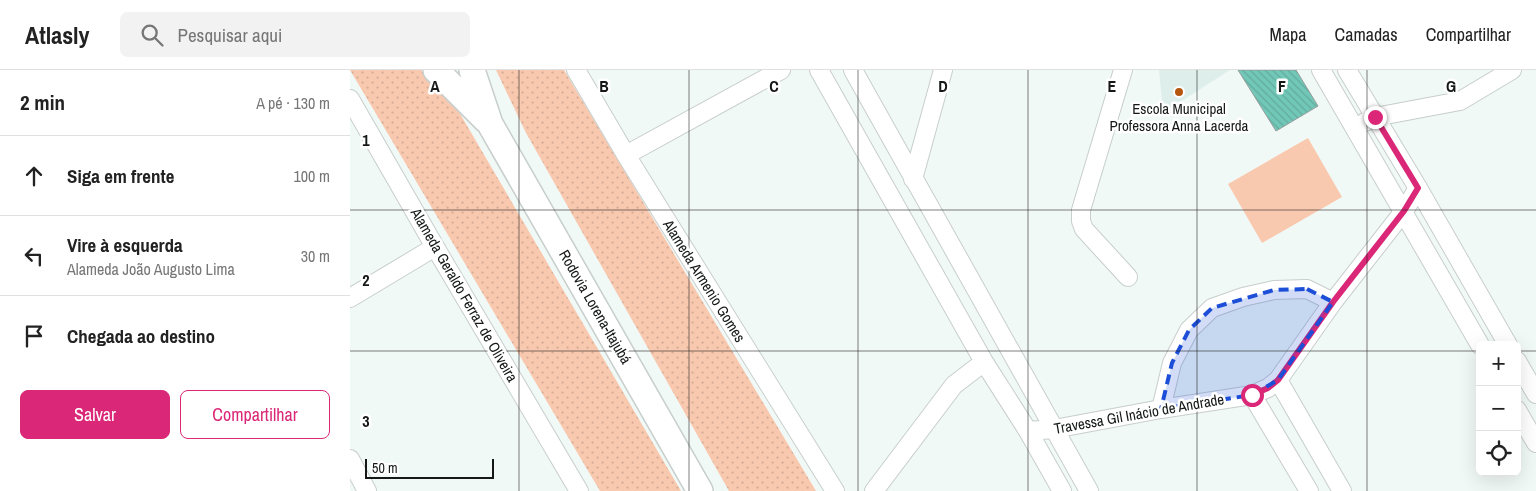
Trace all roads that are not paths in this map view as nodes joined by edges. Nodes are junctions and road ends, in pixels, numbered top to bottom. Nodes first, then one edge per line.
1 (436, 70) edge
2 (472, 70) edge
3 (576, 70) edge
4 (780, 70) edge
5 (818, 70) edge
6 (853, 70) edge
7 (943, 70) edge
8 (1123, 70) edge
9 (1321, 70) edge
10 (1347, 70) edge
11 (1512, 70) edge
12 (350, 99) edge
13 (1375, 117) junction
14 (490, 124) junction
15 (1356, 128) junction
16 (626, 155) junction
17 (913, 179) junction
18 (1418, 188) junction
19 (1404, 211) junction
20 (435, 247) junction
21 (1128, 277) dead end
22 (350, 298) edge
23 (1333, 302) junction
24 (1478, 341) edge
25 (1506, 341) edge
26 (984, 362) junction
27 (1521, 368) edge
28 (1278, 380) junction
29 (1536, 394) edge
30 (1252, 395) junction
31 (1161, 409) junction
32 (1521, 417) edge
33 (1054, 429) junction
34 (1028, 431) junction
35 (1536, 443) edge
36 (350, 459) edge
37 (367, 491) edge
38 (579, 491) edge
39 (700, 491) edge
40 (834, 491) edge
41 (874, 491) edge
42 (1062, 491) edge
43 (1090, 491) edge
44 (1309, 491) edge
45 (1342, 491) edge

1 - 14 highway, Rodovia Lorena-Itajubá
2 - 14 highway, Rodovia Lorena-Itajubá
3 - 16 street, Alameda Armenio Gomes
4 - 16 street
5 - 26 street
6 - 17 street
7 - 17 street
8 - 21 street
9 - 15 street
10 - 13 street
11 - 13 street
12 - 20 street, Alameda Geraldo Ferraz de Oliveira
13 - 15 street
13 - 18 street
14 - 39 highway, Rodovia Lorena-Itajubá
15 - 19 street
16 - 40 street, Alameda Armenio Gomes
17 - 33 street
18 - 19 street, Travessa Gil Inácio de Andrade
18 - 25 street
19 - 23 street, Travessa Gil Inácio de Andrade
19 - 24 street
20 - 22 street
20 - 38 street, Alameda Geraldo Ferraz de Oliveira
23 - 28 street, Travessa Gil Inácio de Andrade
23 - 31 street
26 - 34 street
26 - 41 street
27 - 29 street
28 - 30 street, Travessa Gil Inácio de Andrade
28 - 45 street
30 - 31 street, Travessa Gil Inácio de Andrade
30 - 44 street
31 - 33 street, Travessa Gil Inácio de Andrade
32 - 35 street
33 - 34 street, Travessa Gil Inácio de Andrade
33 - 43 street
34 - 42 street
36 - 37 street

